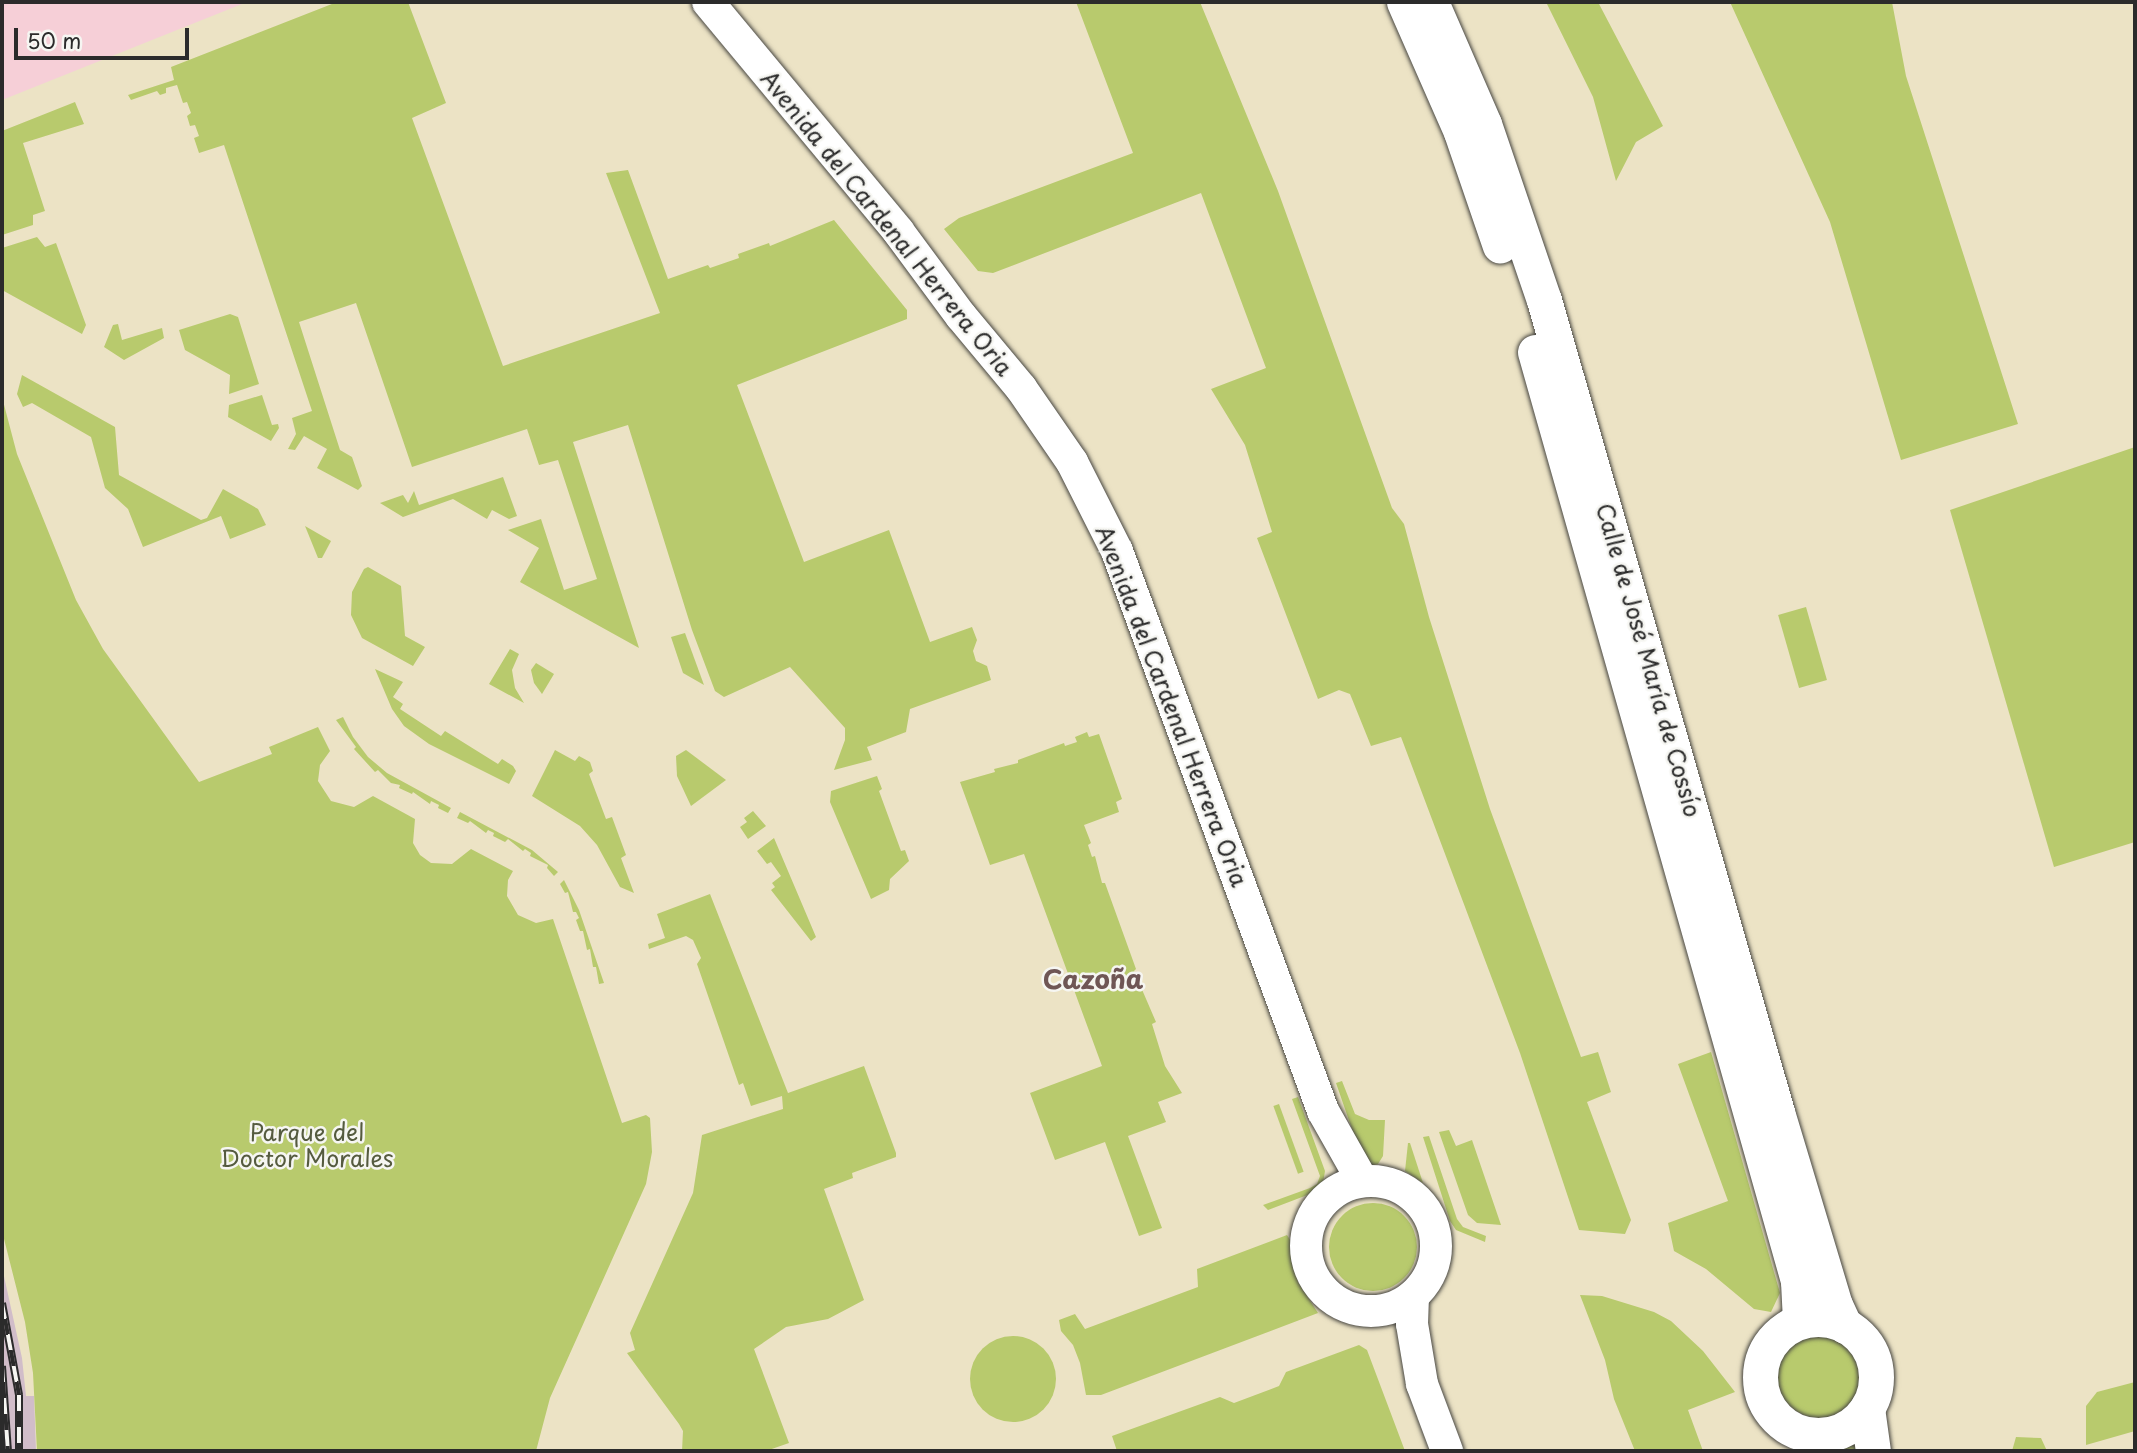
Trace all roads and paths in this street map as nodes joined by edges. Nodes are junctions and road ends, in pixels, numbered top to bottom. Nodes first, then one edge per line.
1 (708, 2) edge
2 (1404, 2) edge
3 (1431, 2) edge
4 (1323, 1111) junction
5 (1362, 1180) junction
6 (1328, 1196) junction
7 (1413, 1296) junction
8 (1367, 1311) junction
9 (1800, 1321) junction
10 (1845, 1326) junction
11 (1423, 1384) junction
12 (1867, 1408) junction
13 (1804, 1442) edge
14 (1447, 1451) edge
15 (1872, 1451) edge

1 - 4 main road, Avenida del Cardenal Herrera Oria
2 - 9 main road, Calle de José María de Cossío
3 - 10 main road, Calle de José María de Cossío
4 - 5 main road
4 - 6 main road
5 - 6 main road
5 - 7 main road
6 - 8 main road
7 - 8 main road
7 - 11 main road
8 - 11 main road
9 - 10 main road
9 - 13 main road
10 - 12 main road
11 - 14 main road
12 - 13 main road
12 - 15 main road

